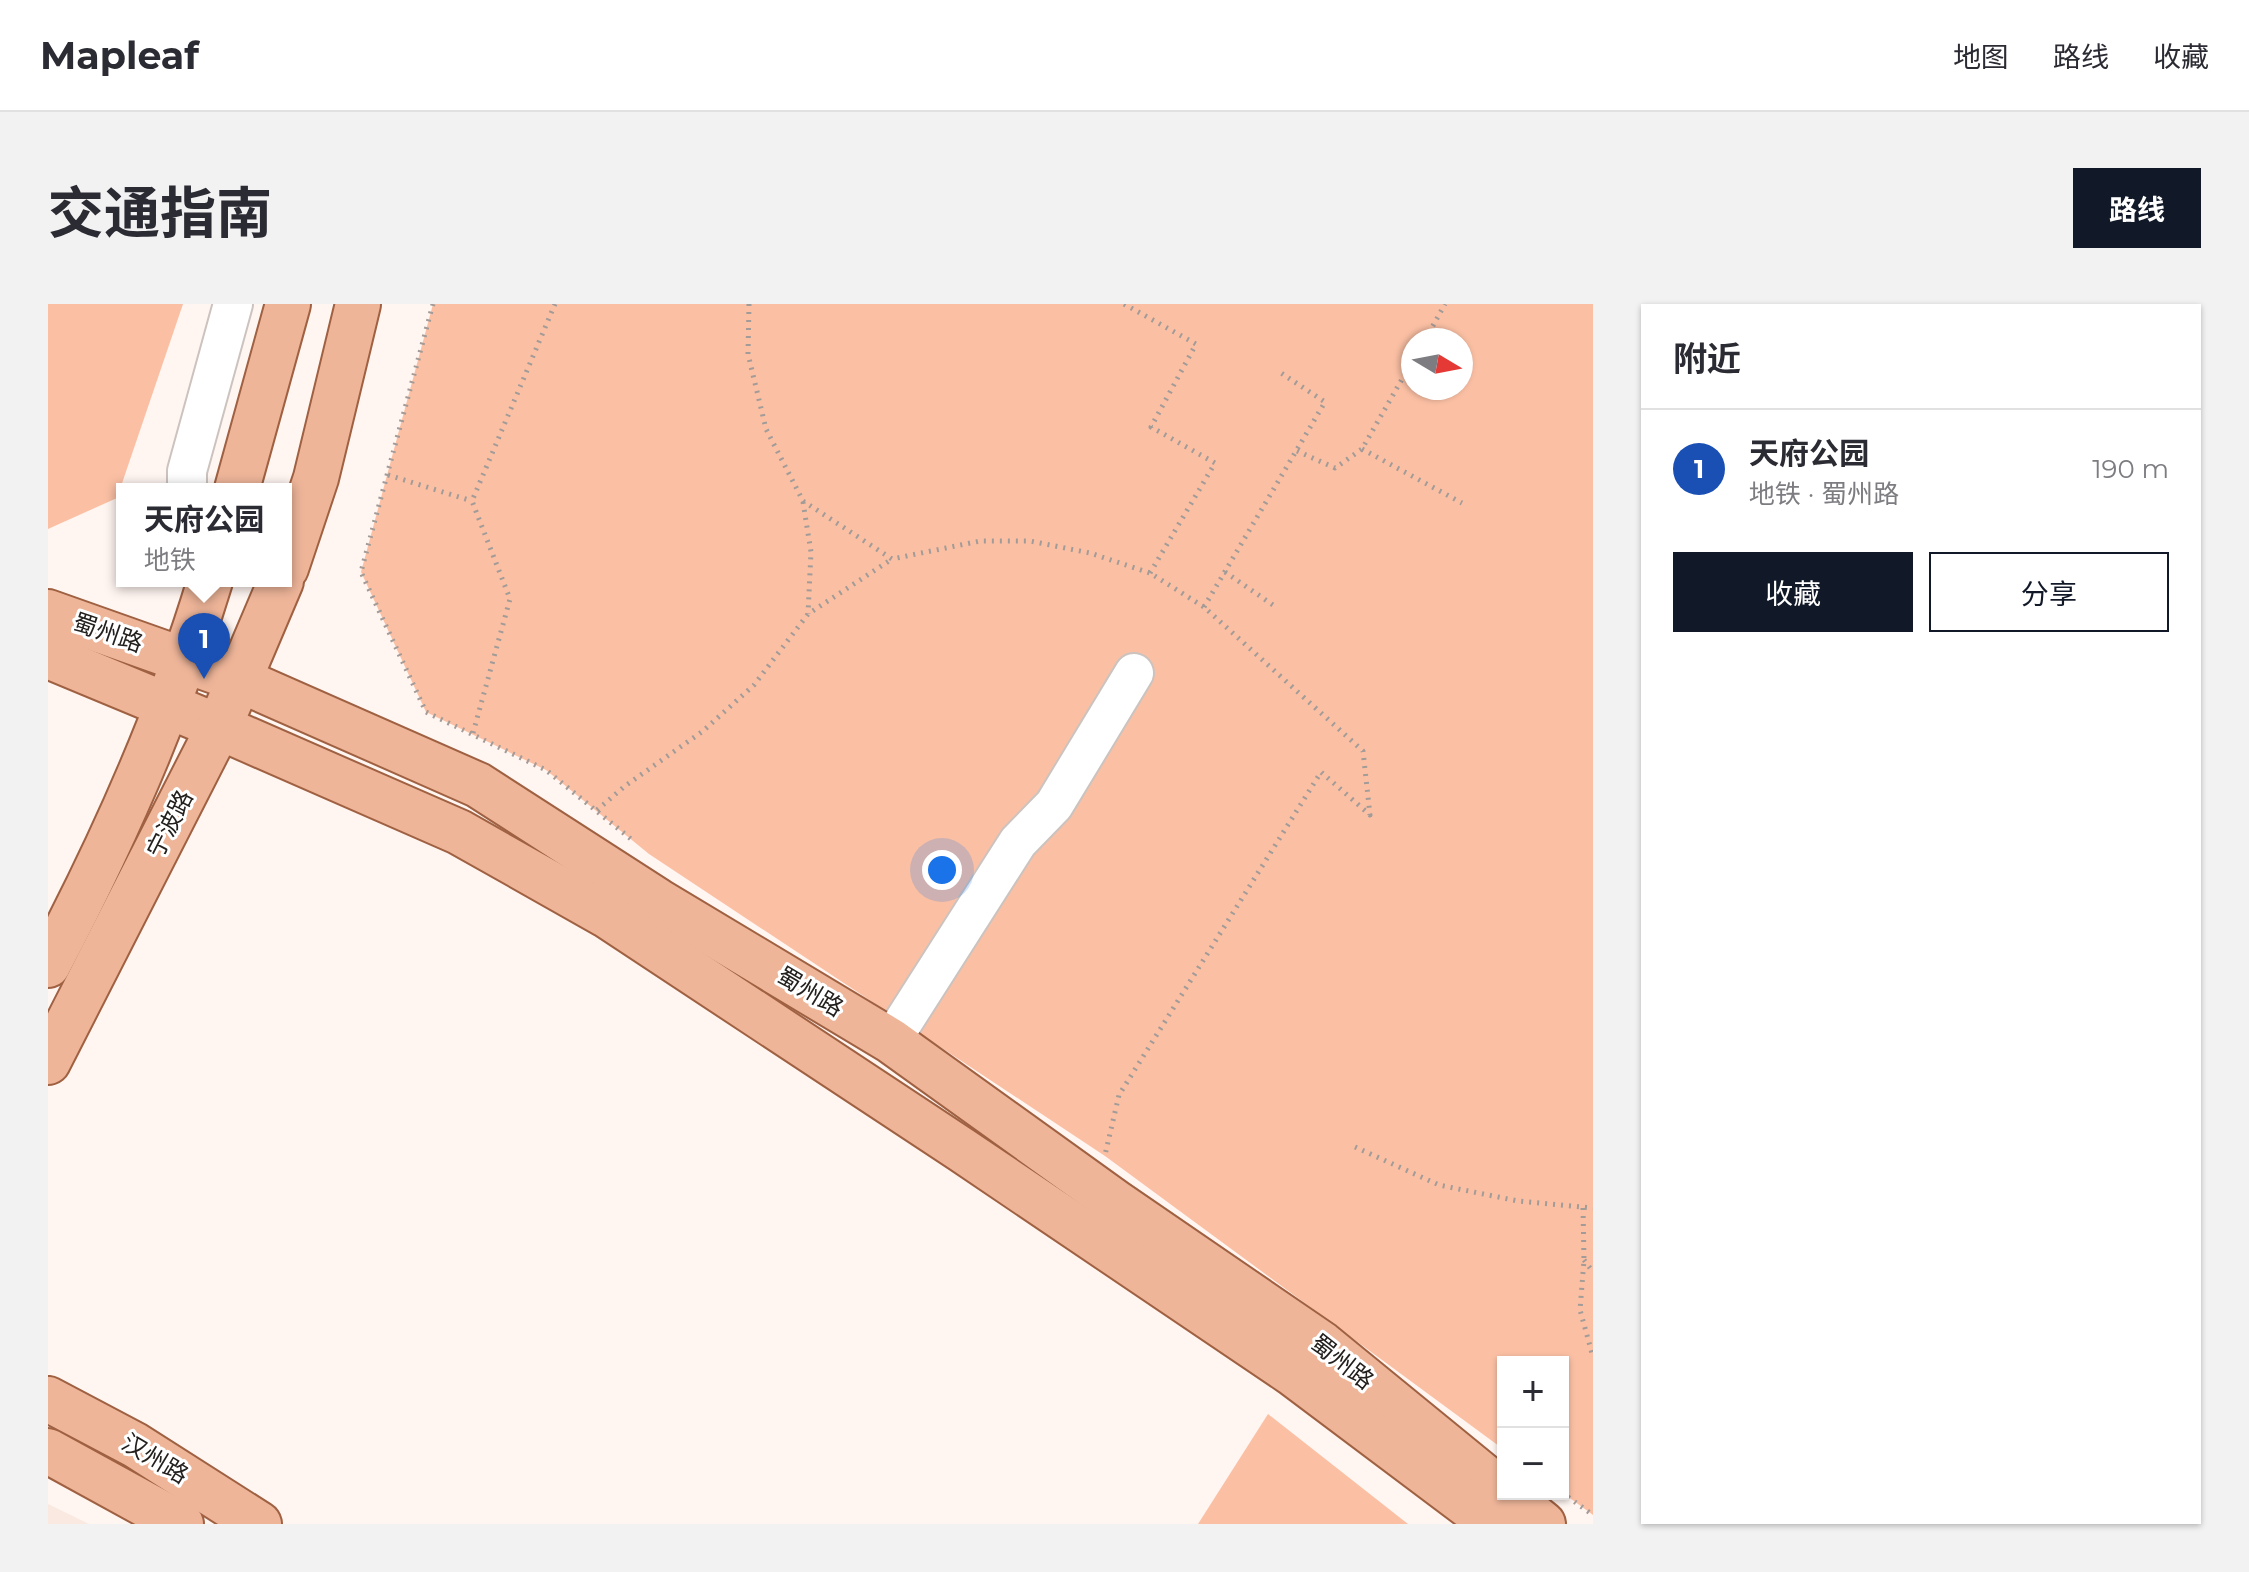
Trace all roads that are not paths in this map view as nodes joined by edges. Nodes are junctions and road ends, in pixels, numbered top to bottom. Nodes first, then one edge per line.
1 (233, 304) edge
2 (288, 304) edge
3 (358, 304) edge
4 (187, 483) edge
5 (239, 483) edge
6 (292, 550) edge
7 (187, 587) edge
8 (208, 587) edge
9 (279, 587) edge
10 (48, 612) edge
11 (48, 656) edge
12 (186, 659) junction
13 (1134, 673) dead end
14 (240, 680) junction
15 (167, 705) junction
16 (219, 727) junction
17 (48, 965) edge
18 (891, 1041) junction
19 (48, 1062) edge
20 (48, 1399) edge
21 (48, 1451) edge
22 (1497, 1487) edge
23 (1513, 1500) edge
24 (181, 1524) edge
25 (259, 1524) edge
26 (1493, 1524) edge
27 (1543, 1524) edge

1 - 4 street
2 - 5 main road
3 - 6 main road
7 - 12 street, 宁波路
8 - 12 main road, 宁波路
9 - 14 main road, 宁波路
10 - 12 main road, 蜀州路
11 - 15 main road, 蜀州路
12 - 14 main road, 蜀州路
12 - 15 main road, 宁波路
13 - 18 street
14 - 16 main road, 宁波路
14 - 18 main road, 蜀州路
15 - 16 main road, 蜀州路
15 - 17 main road, 宁波路
16 - 19 main road, 宁波路
16 - 26 main road, 蜀州路
18 - 22 main road, 蜀州路
20 - 25 main road, 汉州路
21 - 24 main road, 汉州路
23 - 27 main road, 蜀州路

